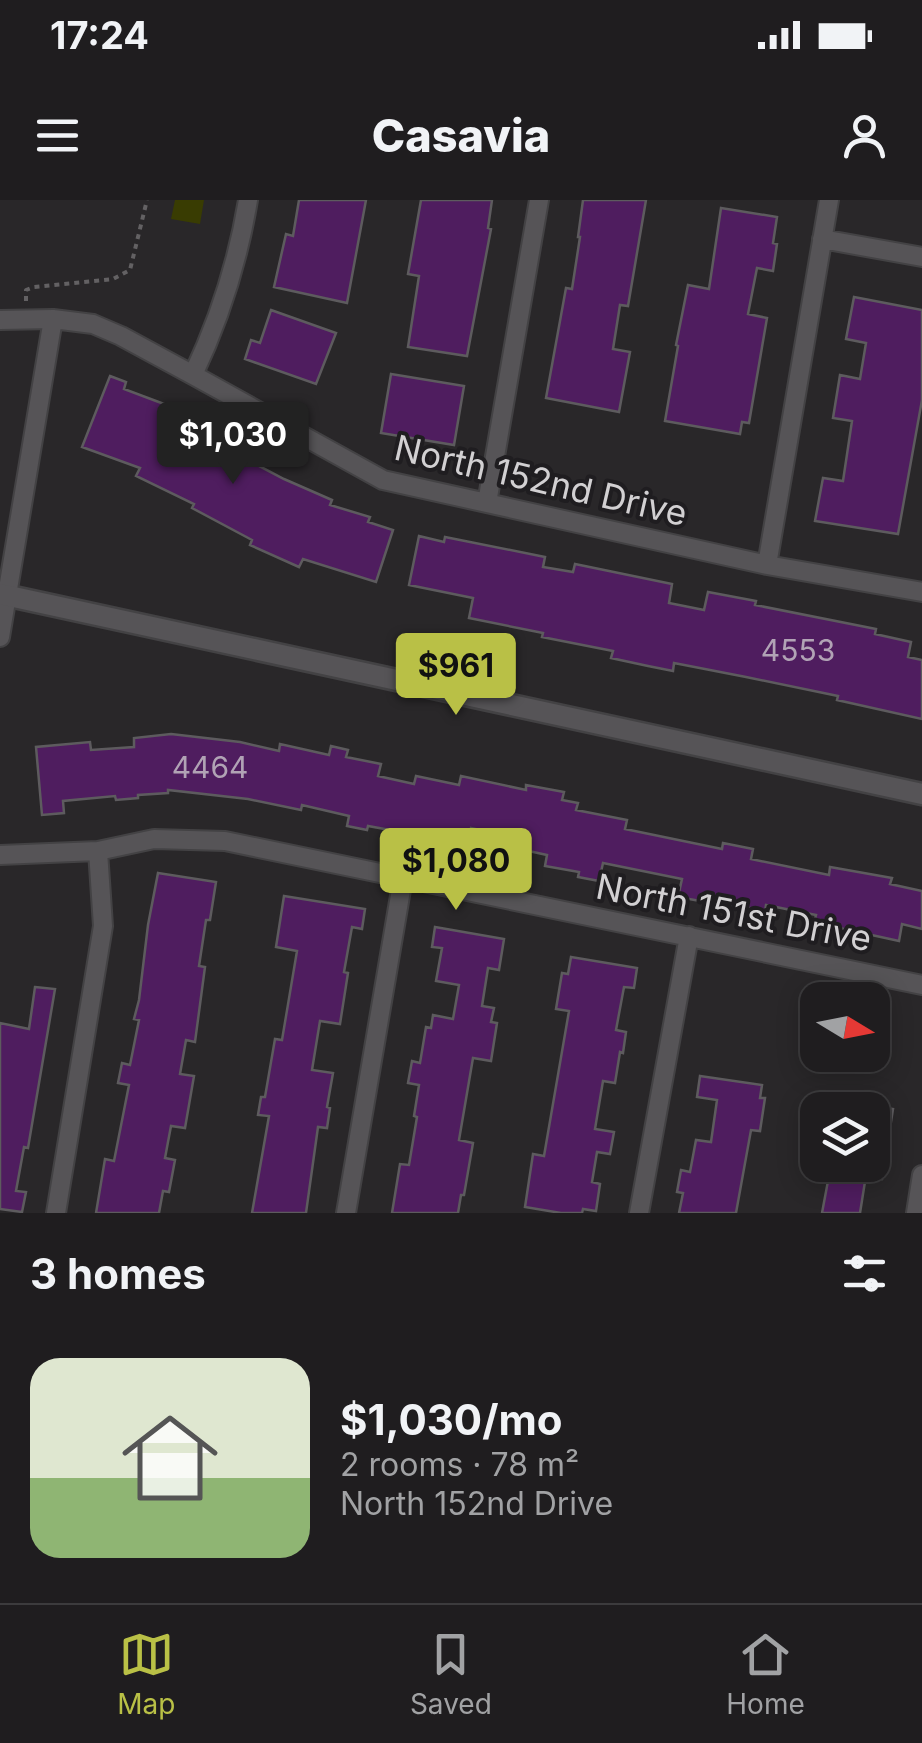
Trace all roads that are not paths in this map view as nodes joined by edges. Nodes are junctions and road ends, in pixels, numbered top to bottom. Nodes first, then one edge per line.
1 (248, 200) edge
2 (538, 200) edge
3 (829, 200) edge
4 (822, 239) junction
5 (922, 257) edge
6 (53, 319) junction
7 (0, 320) edge
8 (193, 374) junction
9 (487, 503) junction
10 (767, 564) junction
11 (922, 592) edge
12 (4, 594) edge
13 (0, 637) edge
14 (922, 794) edge
15 (98, 851) junction
16 (0, 855) edge
17 (403, 878) junction
18 (689, 936) junction
19 (922, 985) edge
20 (922, 1175) edge
21 (56, 1213) edge
22 (346, 1213) edge
23 (640, 1213) edge
24 (916, 1213) edge

1 - 8 street
2 - 9 street
3 - 4 street
4 - 5 street
4 - 10 street
6 - 7 street, North 152nd Drive
6 - 8 street, North 152nd Drive
6 - 12 street
8 - 9 street, North 152nd Drive
9 - 10 street, North 152nd Drive
10 - 11 street, North 152nd Drive
12 - 13 street
12 - 14 street
15 - 16 street, North 151st Drive
15 - 17 street, North 151st Drive
15 - 21 street
17 - 18 street, North 151st Drive
17 - 22 street
18 - 19 street, North 151st Drive
18 - 23 street
20 - 24 street

